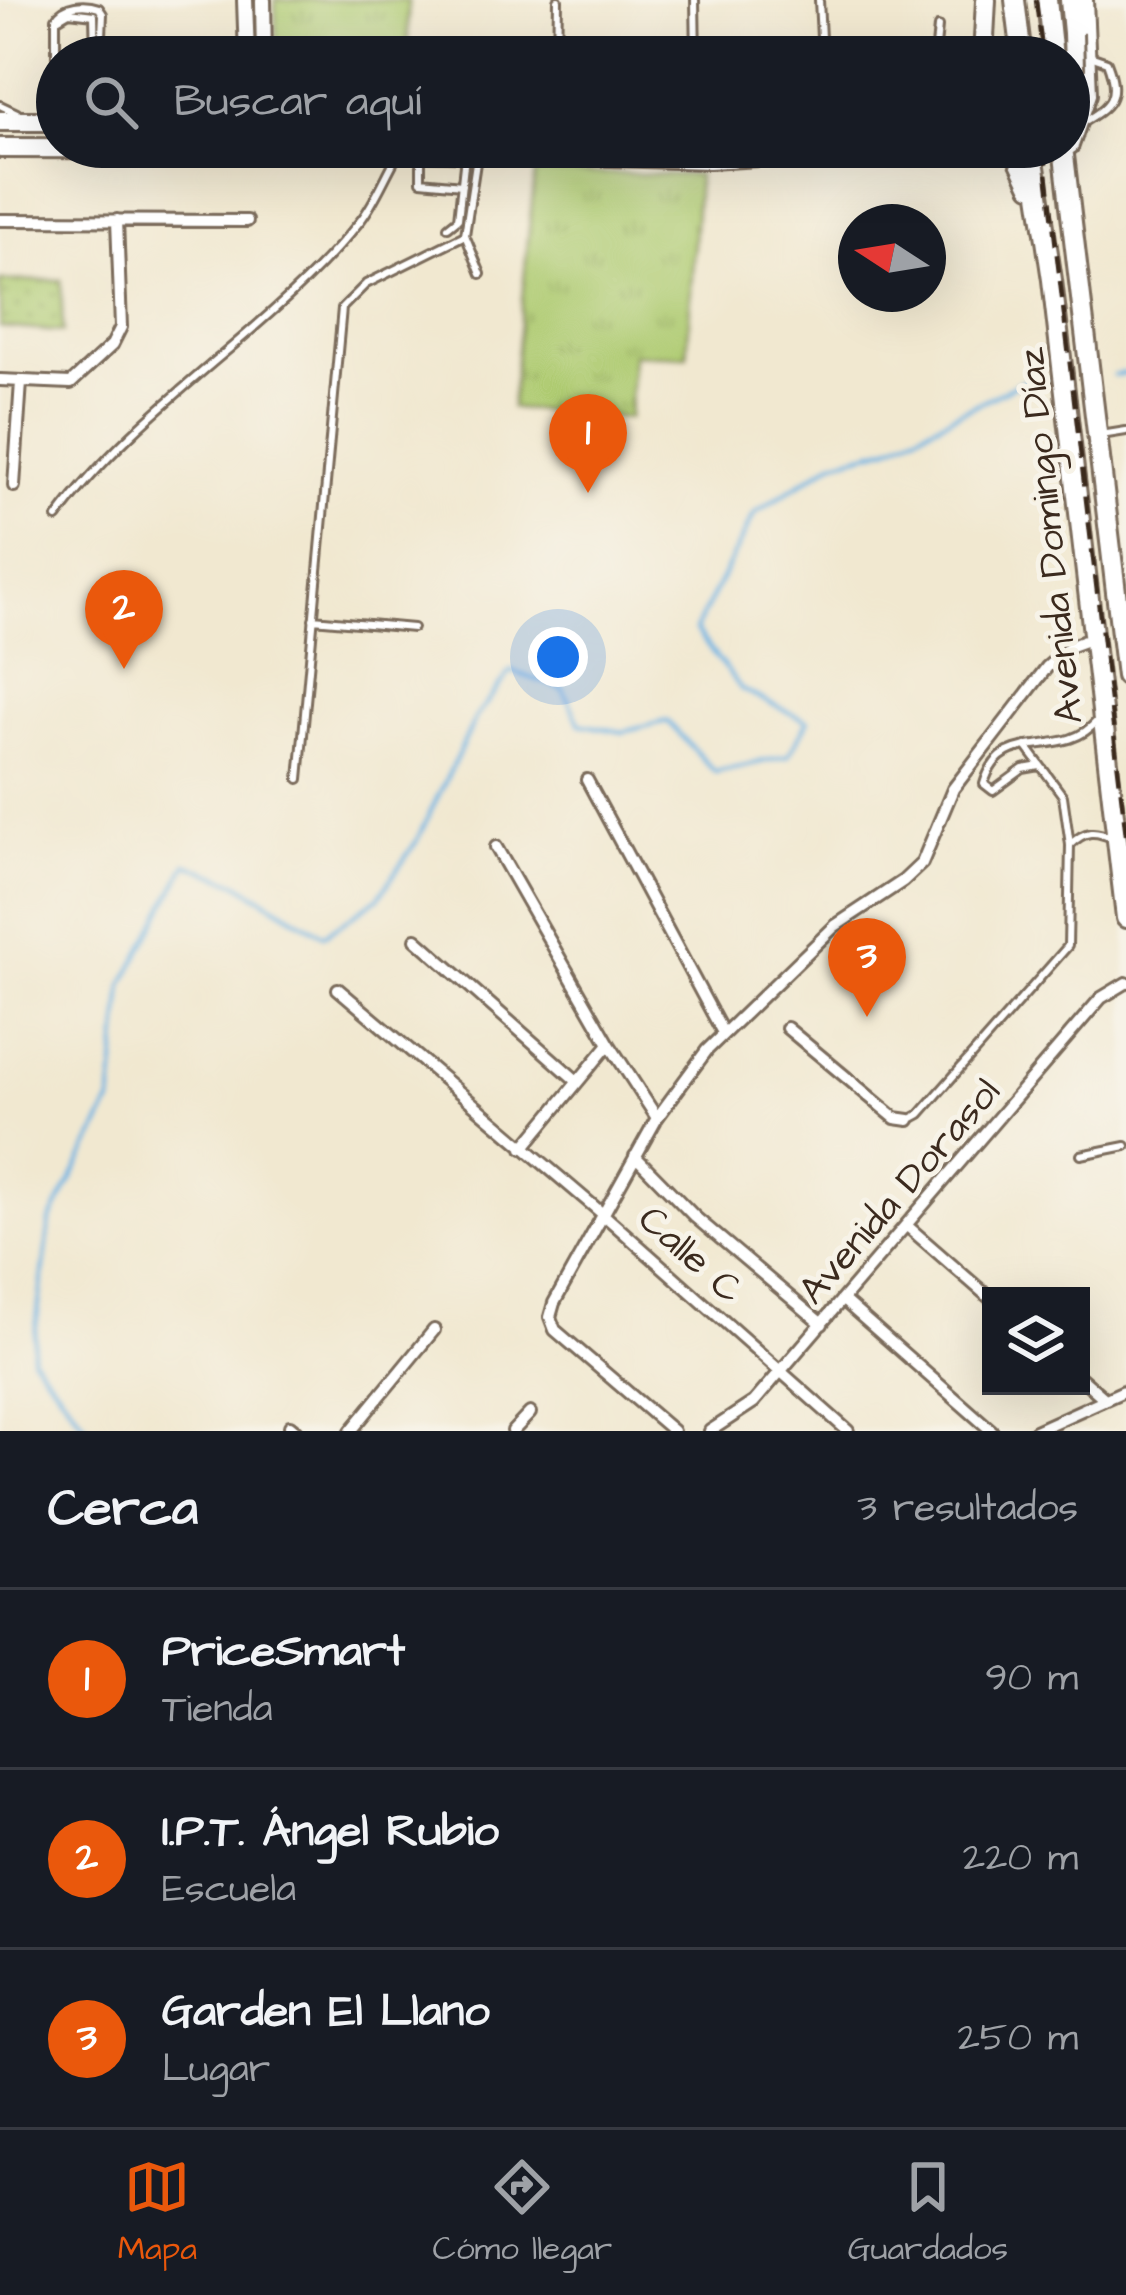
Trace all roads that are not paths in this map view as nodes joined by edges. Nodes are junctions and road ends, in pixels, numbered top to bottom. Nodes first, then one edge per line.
1 (245, 0) edge
2 (263, 0) edge
3 (557, 0) edge
4 (695, 0) edge
5 (819, 0) edge
6 (986, 0) edge
7 (1015, 0) edge
8 (1047, 0) edge
9 (1070, 0) edge
10 (1084, 0) edge
11 (938, 27) dead end
12 (56, 36) edge
13 (96, 36) edge
14 (246, 36) edge
15 (264, 36) edge
16 (557, 36) edge
17 (696, 36) edge
18 (821, 36) edge
19 (937, 36) edge
20 (985, 36) edge
21 (1019, 36) edge
22 (1050, 36) edge
23 (1073, 36) edge
24 (1087, 36) edge
25 (0, 105) edge
26 (36, 118) edge
27 (0, 121) edge
28 (36, 121) edge
29 (0, 148) edge
30 (36, 148) edge
31 (390, 168) edge
32 (421, 168) edge
33 (468, 168) edge
34 (472, 168) edge
35 (1023, 168) edge
36 (1035, 168) edge
37 (1068, 168) edge
38 (462, 185) junction
39 (1040, 207) junction
40 (0, 220) edge
41 (117, 220) junction
42 (248, 221) dead end
43 (448, 226) dead end
44 (465, 236) junction
45 (481, 274) dead end
46 (0, 380) edge
47 (20, 382) junction
48 (1126, 431) edge
49 (1097, 435) junction
50 (14, 487) dead end
51 (57, 518) dead end
52 (1118, 552) edge
53 (313, 619) junction
54 (413, 628) dead end
55 (1093, 638) junction
56 (1126, 676) edge
57 (1102, 716) junction
58 (1026, 746) junction
59 (988, 756) junction
60 (1040, 766) junction
61 (299, 779) dead end
62 (587, 780) dead end
63 (1114, 840) junction
64 (1070, 845) junction
65 (496, 847) dead end
66 (1126, 918) edge
67 (416, 939) dead end
68 (1126, 983) edge
69 (338, 989) dead end
70 (788, 1028) dead end
71 (722, 1031) junction
72 (609, 1044) junction
73 (578, 1081) junction
74 (656, 1118) junction
75 (909, 1120) joint
76 (1126, 1146) edge
77 (523, 1148) junction
78 (1081, 1155) dead end
79 (635, 1156) junction
80 (604, 1215) junction
81 (906, 1225) junction
82 (982, 1291) edge
83 (843, 1300) junction
84 (822, 1324) junction
85 (434, 1330) dead end
86 (781, 1373) junction
87 (1090, 1386) edge
88 (1126, 1390) edge
89 (1105, 1400) junction
90 (530, 1413) dead end
91 (350, 1431) edge
92 (513, 1431) edge
93 (673, 1431) edge
94 (710, 1431) edge
95 (848, 1431) edge
96 (992, 1431) edge
97 (1035, 1431) edge

1 - 14 street
2 - 15 street
3 - 16 lane
4 - 17 lane
5 - 18 lane
6 - 20 main road
7 - 21 main road
8 - 22 main road
9 - 23 main road, bridge
10 - 24 main road
11 - 19 lane
12 - 13 lane
25 - 26 lane
27 - 28 main road
29 - 30 main road
31 - 51 lane
32 - 38 lane
33 - 38 lane
34 - 44 lane
35 - 39 main road
36 - 39 main road, Avenida Domingo Díaz
37 - 49 main road, Avenida Domingo Díaz
38 - 43 lane
39 - 55 main road, Avenida Domingo Díaz
40 - 41 street
41 - 42 street
41 - 47 street
44 - 45 lane
44 - 53 lane
46 - 47 street
47 - 50 street
48 - 49 lane
49 - 52 main road, Avenida Domingo Díaz
52 - 56 main road, Avenida Domingo Díaz
53 - 54 lane
53 - 61 lane
55 - 57 main road, Avenida Domingo Díaz
55 - 59 street
57 - 58 lane
57 - 63 main road, Avenida Domingo Díaz
58 - 59 lane
58 - 60 lane
59 - 60 lane
59 - 71 street
60 - 64 lane
62 - 71 street
63 - 64 lane
63 - 66 main road, Avenida Domingo Díaz
64 - 75 lane
65 - 72 street
67 - 73 street
68 - 81 street, Avenida Dorasol
69 - 77 street, Calle C
70 - 75 street
71 - 74 street
72 - 73 street
72 - 74 street
73 - 77 street
74 - 79 street
76 - 78 lane
77 - 80 street, Calle C
79 - 80 street
79 - 84 street
80 - 86 street, Calle C
80 - 93 street
81 - 82 street
81 - 83 street, Avenida Dorasol
83 - 84 street, Avenida Dorasol
83 - 96 street
84 - 86 street, Avenida Dorasol
85 - 91 street
86 - 94 street, Avenida Dorasol
86 - 95 street, Calle C
87 - 89 street
88 - 89 street
89 - 97 street
90 - 92 street

